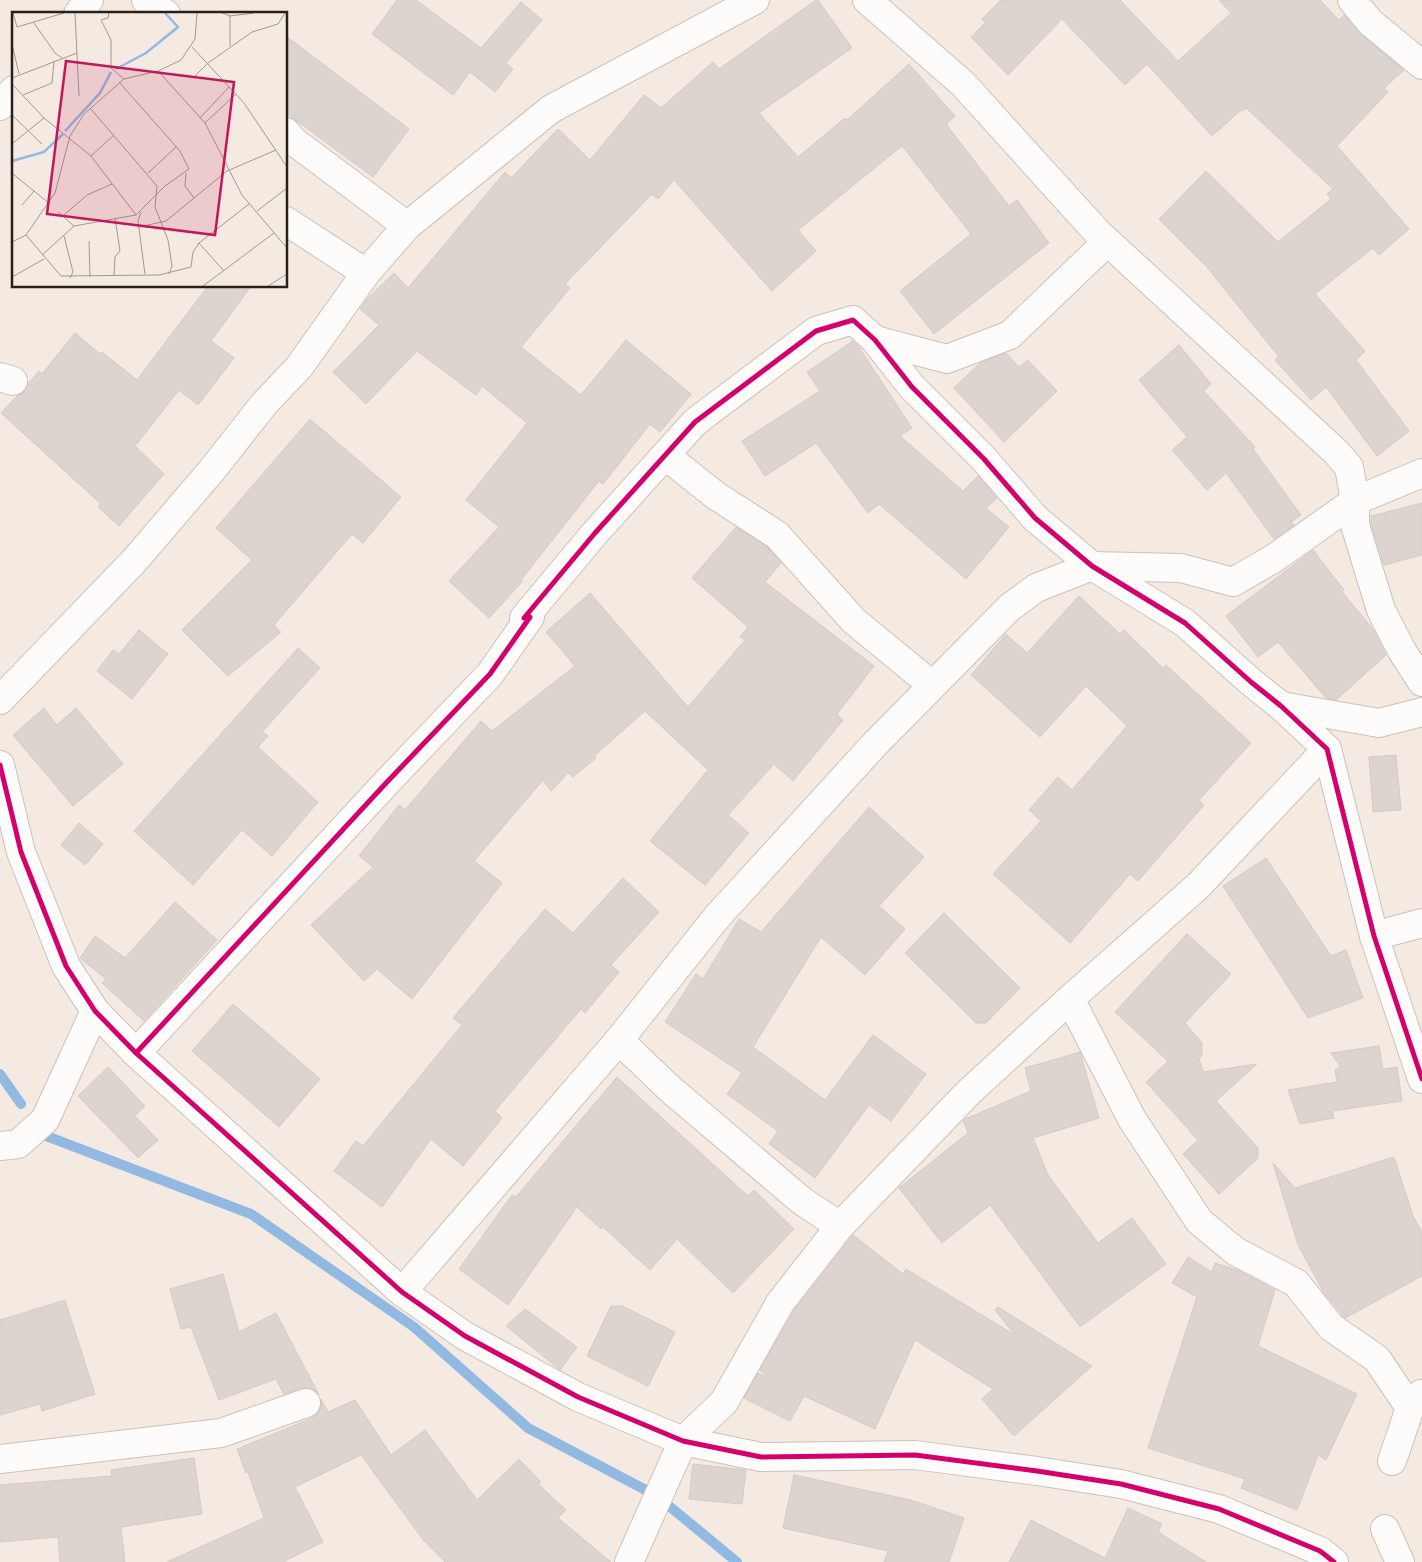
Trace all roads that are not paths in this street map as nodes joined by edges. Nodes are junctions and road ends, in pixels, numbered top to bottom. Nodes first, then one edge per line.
1 (89, 0) edge
2 (146, 0) edge
3 (755, 0) edge
4 (867, 0) edge
5 (1352, 0) edge
6 (80, 12) edge
7 (163, 12) edge
8 (1422, 65) edge
9 (12, 92) edge
10 (0, 106) edge
11 (288, 135) edge
12 (288, 222) edge
13 (407, 226) junction
14 (1108, 242) junction
15 (366, 274) junction
16 (875, 340) junction
17 (666, 456) junction
18 (1422, 473) edge
19 (1355, 501) junction
20 (1092, 566) junction
21 (1422, 682) edge
22 (932, 685) junction
23 (0, 700) edge
24 (1281, 706) junction
25 (1422, 712) edge
26 (1327, 749) junction
27 (0, 765) edge
28 (1422, 923) edge
29 (1374, 936) junction
30 (1070, 998) junction
31 (95, 1011) junction
32 (619, 1040) junction
33 (136, 1054) junction
34 (1422, 1079) edge
35 (0, 1146) edge
36 (840, 1226) junction
37 (402, 1292) junction
38 (1416, 1401) edge
39 (306, 1403) dead end
40 (683, 1441) junction
41 (0, 1460) edge
42 (1392, 1461) dead end
43 (1385, 1528) dead end
44 (1323, 1558) edge
45 (628, 1562) edge
46 (1400, 1562) edge

1 - 6 street
2 - 7 street
3 - 13 street
4 - 14 street
5 - 8 street
9 - 10 street
11 - 13 street
12 - 15 street
13 - 15 street
14 - 16 street
14 - 19 street
15 - 23 street
16 - 17 street
16 - 20 street
17 - 22 street
17 - 33 street
18 - 19 street
19 - 20 street
19 - 21 street
20 - 22 street
20 - 24 street
22 - 32 street
24 - 25 street
24 - 26 street
26 - 29 street
26 - 30 street
27 - 31 street
28 - 29 street
29 - 34 street
30 - 36 street
30 - 38 street
31 - 33 street
31 - 35 street
32 - 36 street
32 - 37 street
33 - 37 street
36 - 40 street
37 - 40 street
38 - 42 street
39 - 41 street
40 - 44 street
40 - 45 street
43 - 46 street

